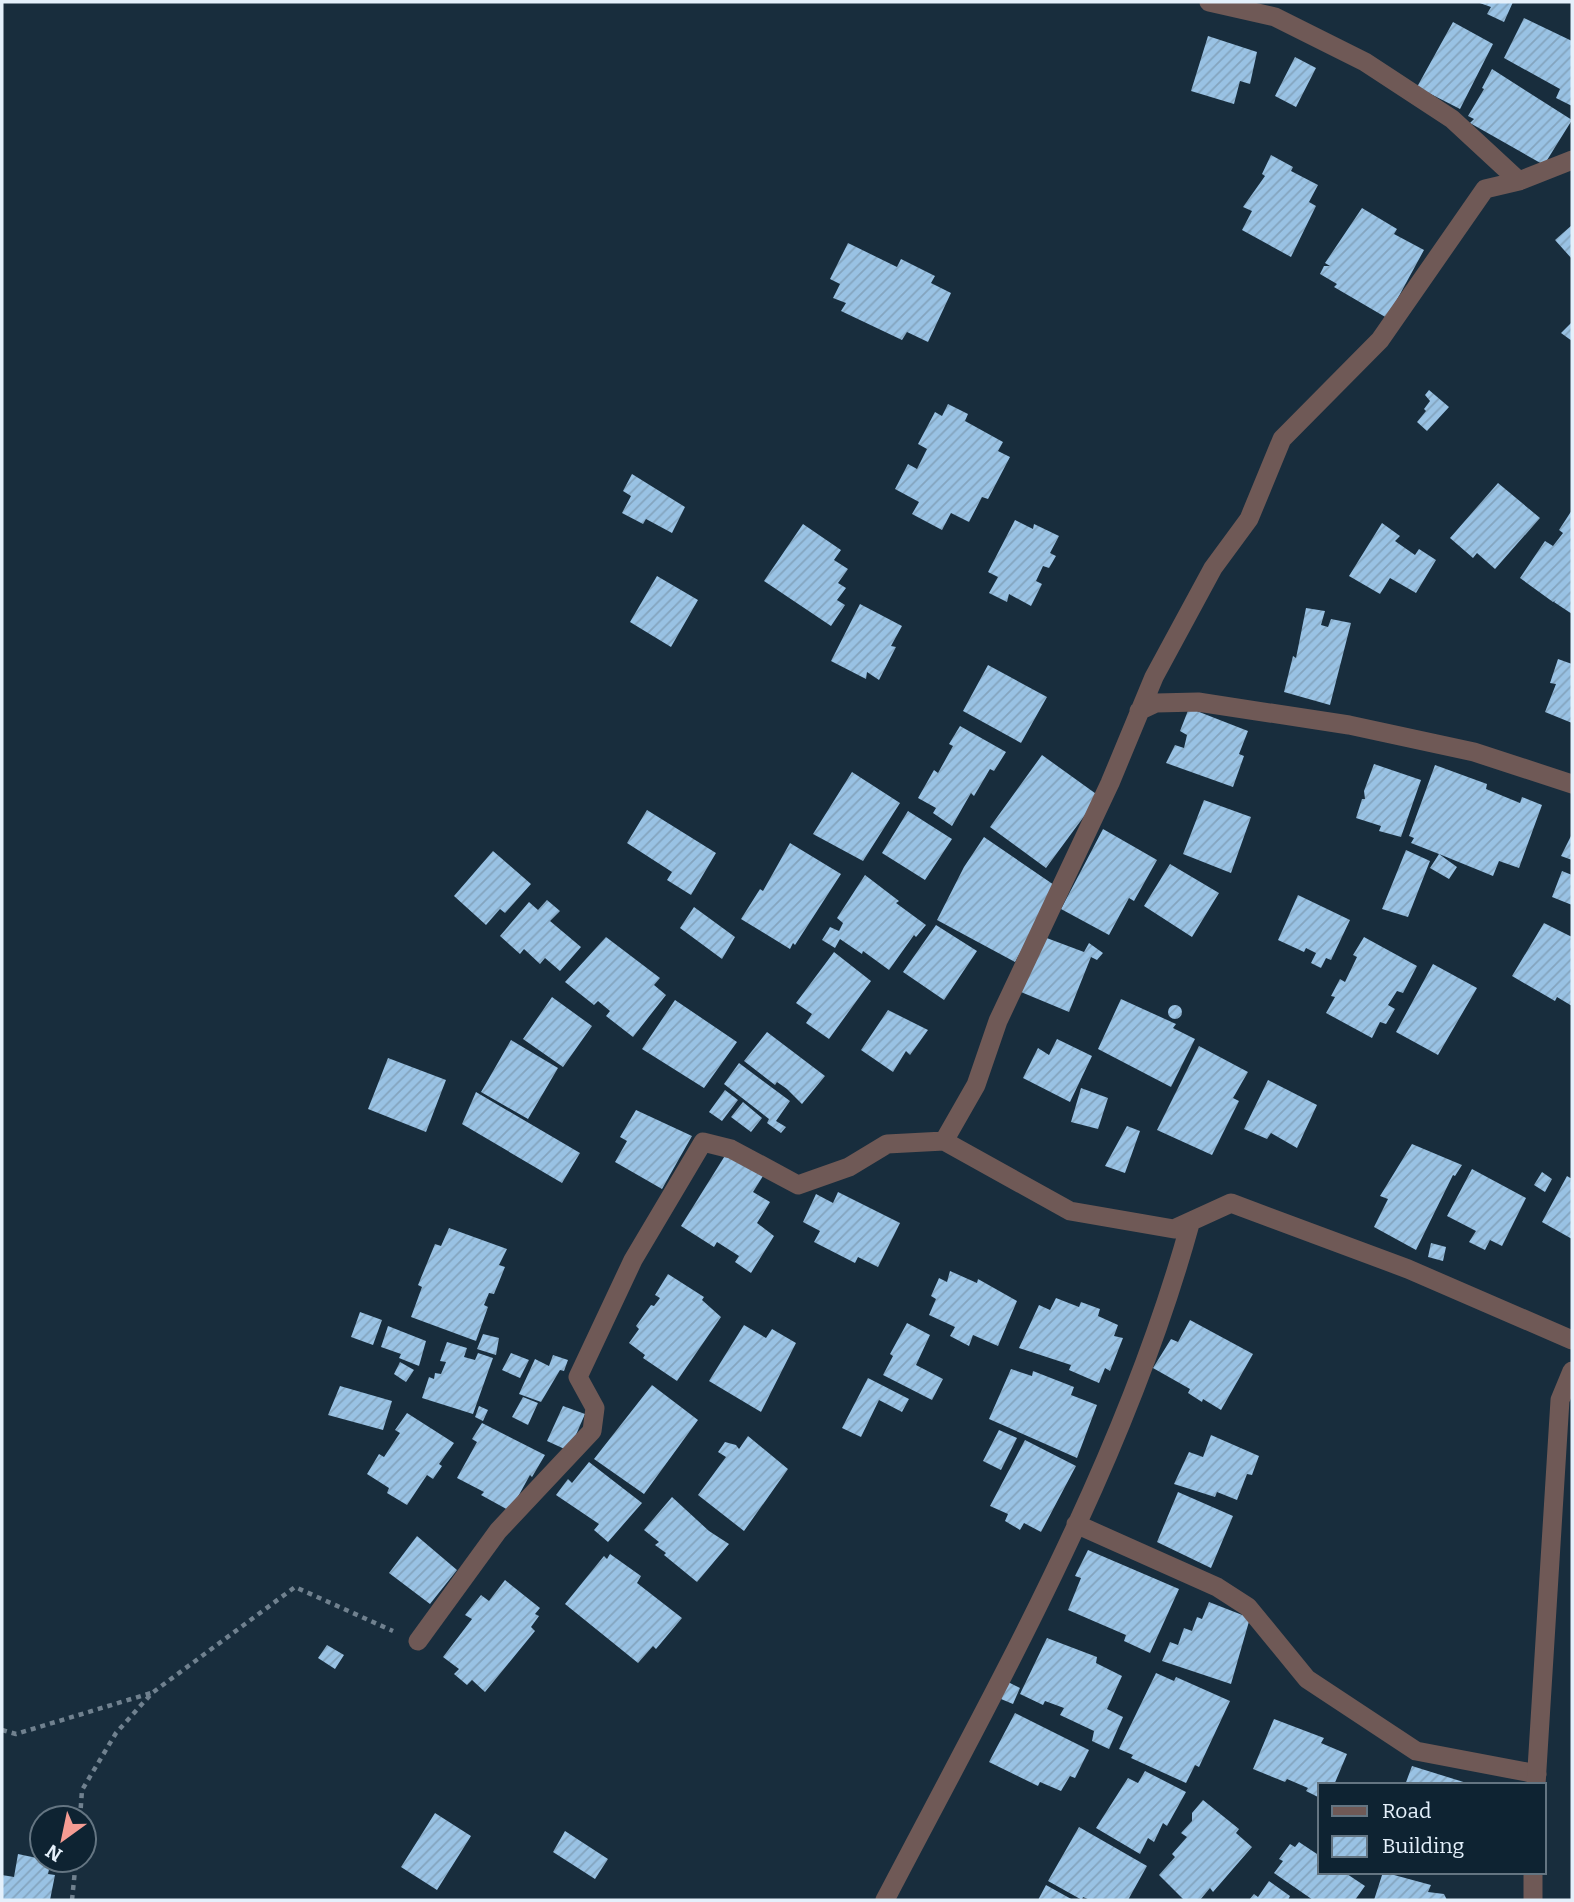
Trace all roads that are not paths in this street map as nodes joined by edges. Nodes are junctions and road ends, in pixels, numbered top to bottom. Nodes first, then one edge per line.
1 (1209, 2) edge
2 (1572, 160) edge
3 (1519, 181) junction
4 (1139, 711) junction
5 (1572, 784) edge
6 (944, 1141) junction
7 (1189, 1224) junction
8 (1572, 1340) edge
9 (1572, 1371) edge
10 (1076, 1524) junction
11 (418, 1641) road end
12 (1536, 1780) edge
13 (1534, 1874) edge
14 (885, 1900) edge
15 (1532, 1900) edge

1 - 3 street
2 - 3 street
3 - 4 street
4 - 5 street
4 - 6 street
6 - 7 street
6 - 11 street
7 - 8 street
7 - 10 street
9 - 12 street
10 - 12 street
10 - 14 street
13 - 15 street

